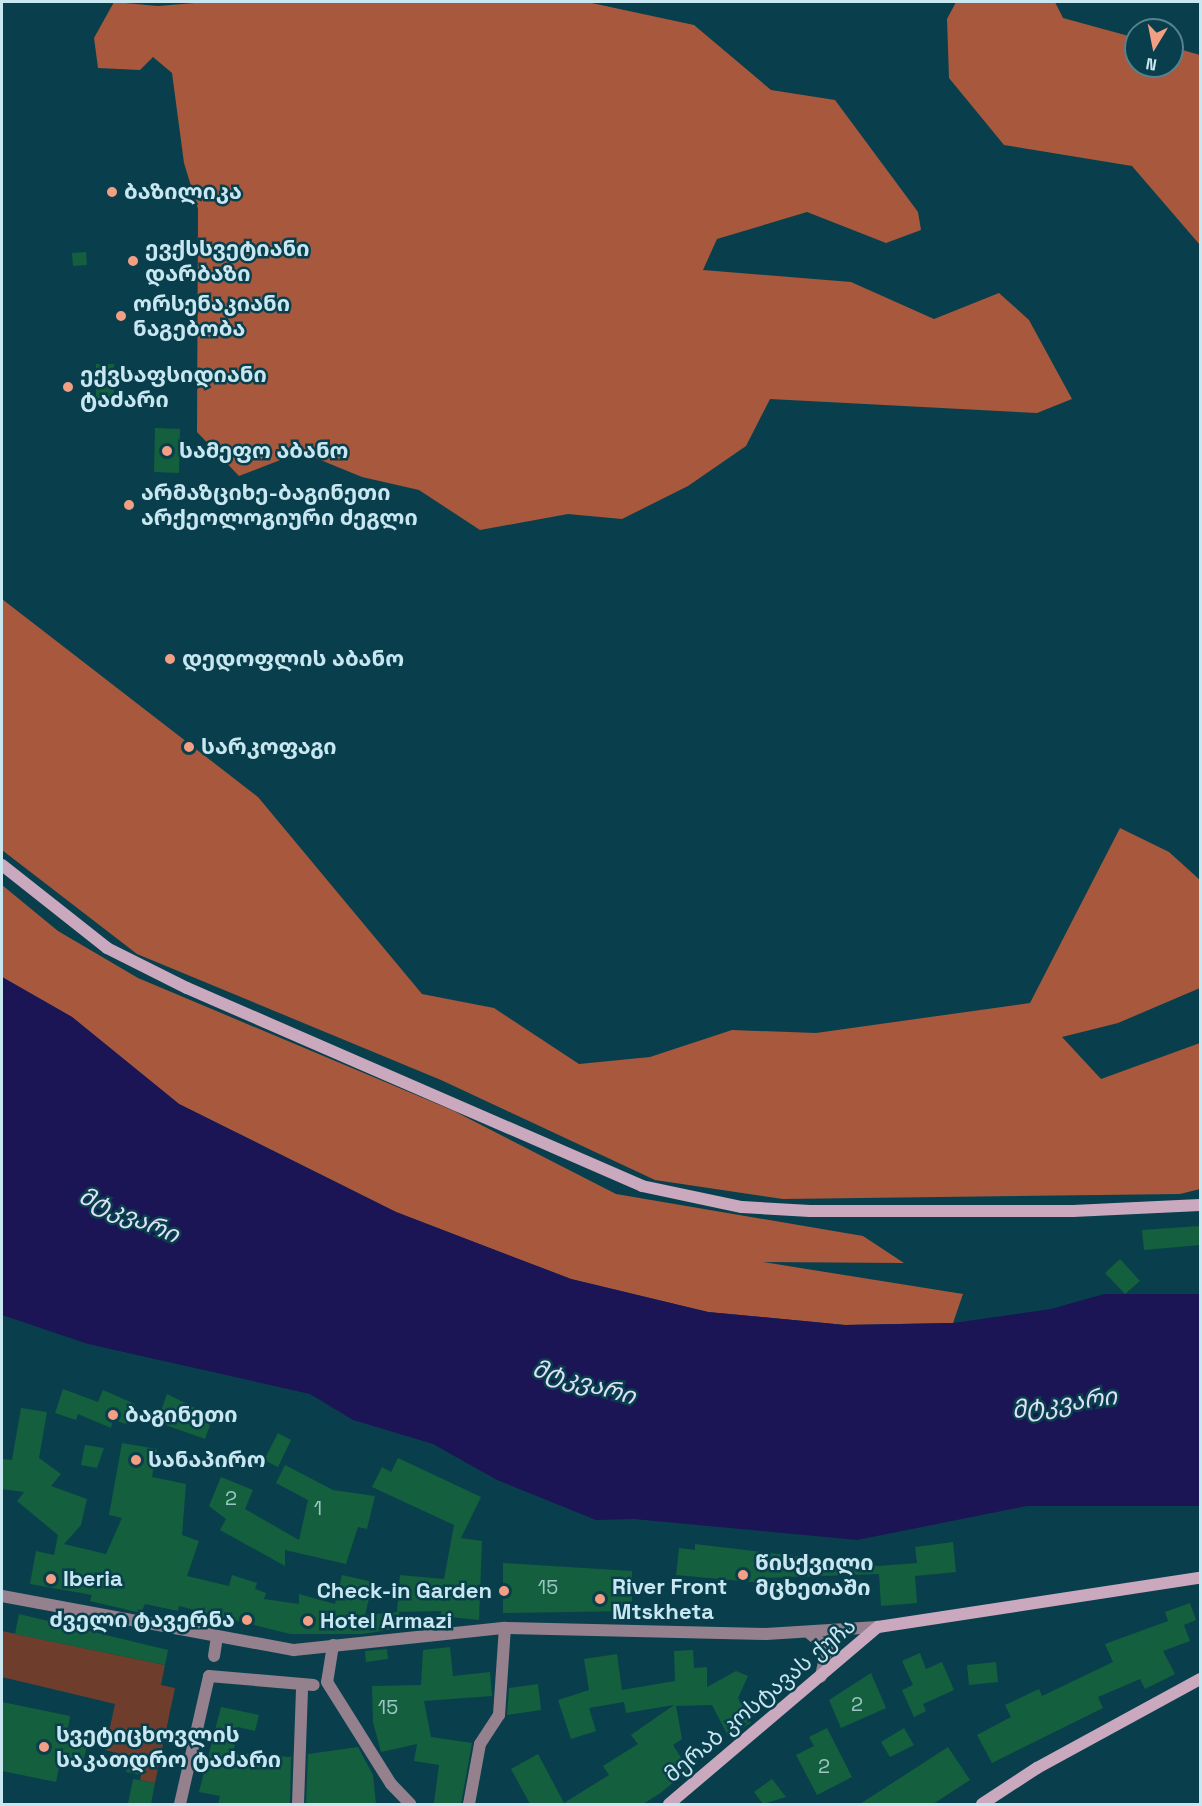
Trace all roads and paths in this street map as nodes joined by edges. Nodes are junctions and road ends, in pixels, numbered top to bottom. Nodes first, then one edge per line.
1 (2, 865) edge
2 (1200, 1205) edge
3 (1200, 1578) edge
4 (2, 1596) edge
5 (878, 1627) junction
6 (505, 1628) junction
7 (807, 1632) junction
8 (217, 1638) junction
9 (333, 1645) junction
10 (209, 1676) junction
11 (821, 1676) junction
12 (1200, 1679) edge
13 (180, 1804) edge
14 (298, 1804) edge
15 (410, 1804) edge
16 (469, 1804) edge
17 (669, 1804) edge
18 (982, 1804) edge

1 - 2 main road
3 - 5 main road
4 - 8 street
5 - 7 street
5 - 11 main road, მერაბ კოსტავას ქუჩა
6 - 7 street
6 - 9 street
6 - 16 street
7 - 11 street
8 - 9 street
8 - 10 street
9 - 15 street
10 - 13 street
10 - 14 street
11 - 17 main road, მერაბ კოსტავას ქუჩა
12 - 18 main road

